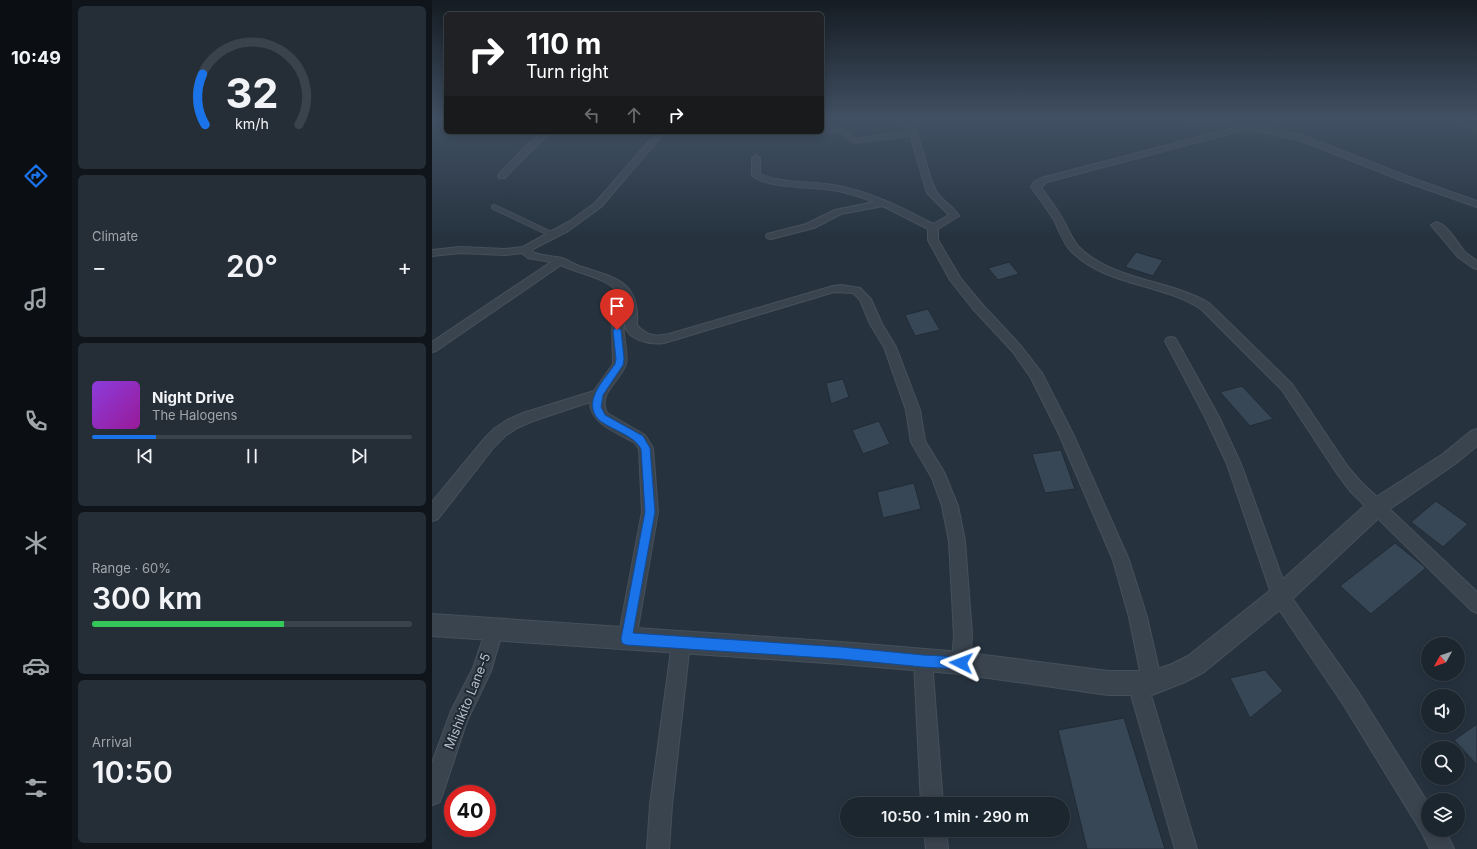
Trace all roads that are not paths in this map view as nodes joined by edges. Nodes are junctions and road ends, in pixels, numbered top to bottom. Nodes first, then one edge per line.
1 (520, 158) edge
2 (639, 158) edge
3 (756, 158) dead end
4 (921, 158) edge
5 (1132, 158) edge
6 (1352, 158) edge
7 (502, 176) dead end
8 (885, 203) junction
9 (1477, 204) edge
10 (494, 207) dead end
11 (1436, 225) dead end
12 (933, 228) junction
13 (553, 235) junction
14 (771, 236) dead end
15 (526, 250) junction
16 (432, 253) edge
17 (560, 261) junction
18 (1477, 266) edge
19 (632, 308) junction
20 (1170, 341) dead end
21 (432, 348) edge
22 (599, 394) junction
23 (1477, 436) edge
24 (1377, 507) junction
25 (432, 514) edge
26 (1280, 596) junction
27 (1477, 604) edge
28 (432, 624) edge
29 (494, 630) junction
30 (626, 639) junction
31 (681, 643) junction
32 (923, 661) junction
33 (961, 663) junction
34 (1145, 683) junction
35 (432, 794) edge
36 (932, 797) edge
37 (1421, 812) edge
38 (936, 837) edge
39 (1436, 837) edge
40 (658, 849) edge
41 (937, 849) edge
42 (1186, 849) edge
43 (1443, 849) edge

1 - 7 street
2 - 13 street
3 - 8 street
4 - 12 street
5 - 24 street
6 - 9 street
8 - 12 street
8 - 14 street
10 - 13 lane
11 - 18 street
12 - 34 street
13 - 15 street
15 - 16 street
15 - 17 street
17 - 19 street
17 - 21 street
19 - 22 street
19 - 33 street
20 - 26 street
22 - 25 street
22 - 30 street
23 - 24 street
24 - 26 street
24 - 27 street
26 - 34 street
26 - 37 street
28 - 29 street
29 - 30 street
29 - 35 street, Mishikito Lane-5
30 - 31 street
31 - 32 street
31 - 40 street
32 - 33 street
32 - 36 street
33 - 34 street
34 - 42 street
38 - 41 street
39 - 43 street

